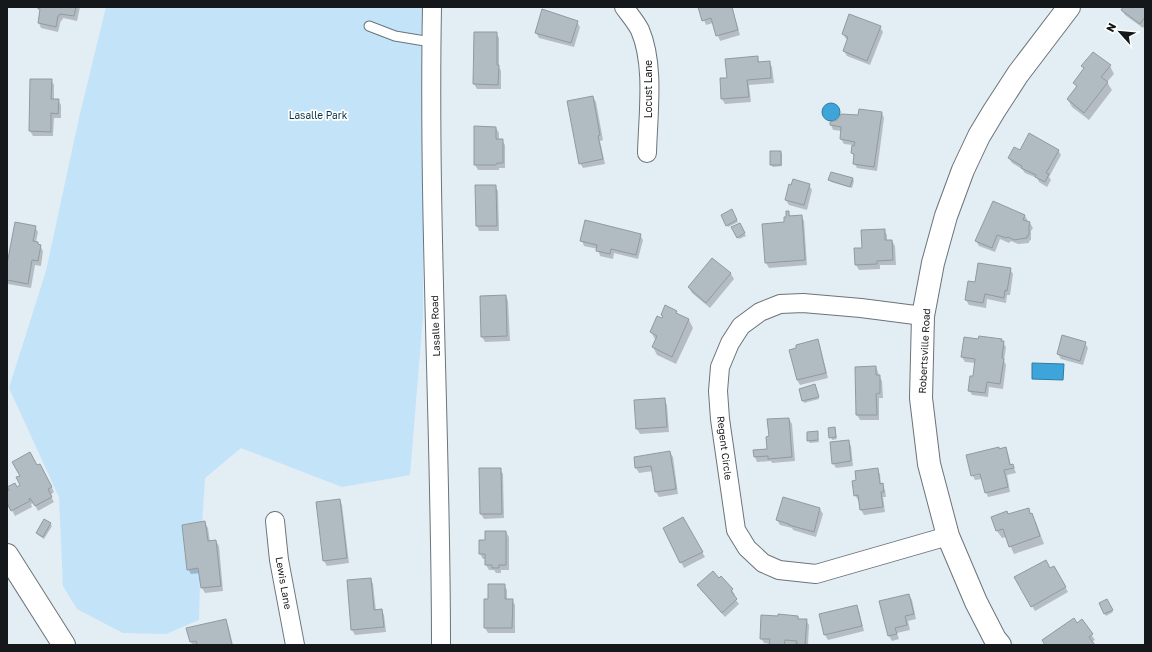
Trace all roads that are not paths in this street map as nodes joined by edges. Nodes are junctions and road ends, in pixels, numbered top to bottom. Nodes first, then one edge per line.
1 (432, 7) edge
2 (624, 7) edge
3 (1069, 7) edge
4 (368, 26) dead end
5 (431, 42) junction
6 (647, 153) dead end
7 (923, 316) junction
8 (275, 521) dead end
9 (948, 536) junction
10 (7, 555) edge
11 (64, 645) edge
12 (295, 645) edge
13 (441, 645) edge
14 (1000, 645) edge

1 - 5 street, Lasalle Road
2 - 6 street, Locust Lane
3 - 7 street, Robertsville Road
4 - 5 lane
5 - 13 street, Lasalle Road
7 - 9 street, Robertsville Road
7 - 9 street, Regent Circle
8 - 12 street, Lewis Lane
9 - 14 street, Robertsville Road
10 - 11 street

